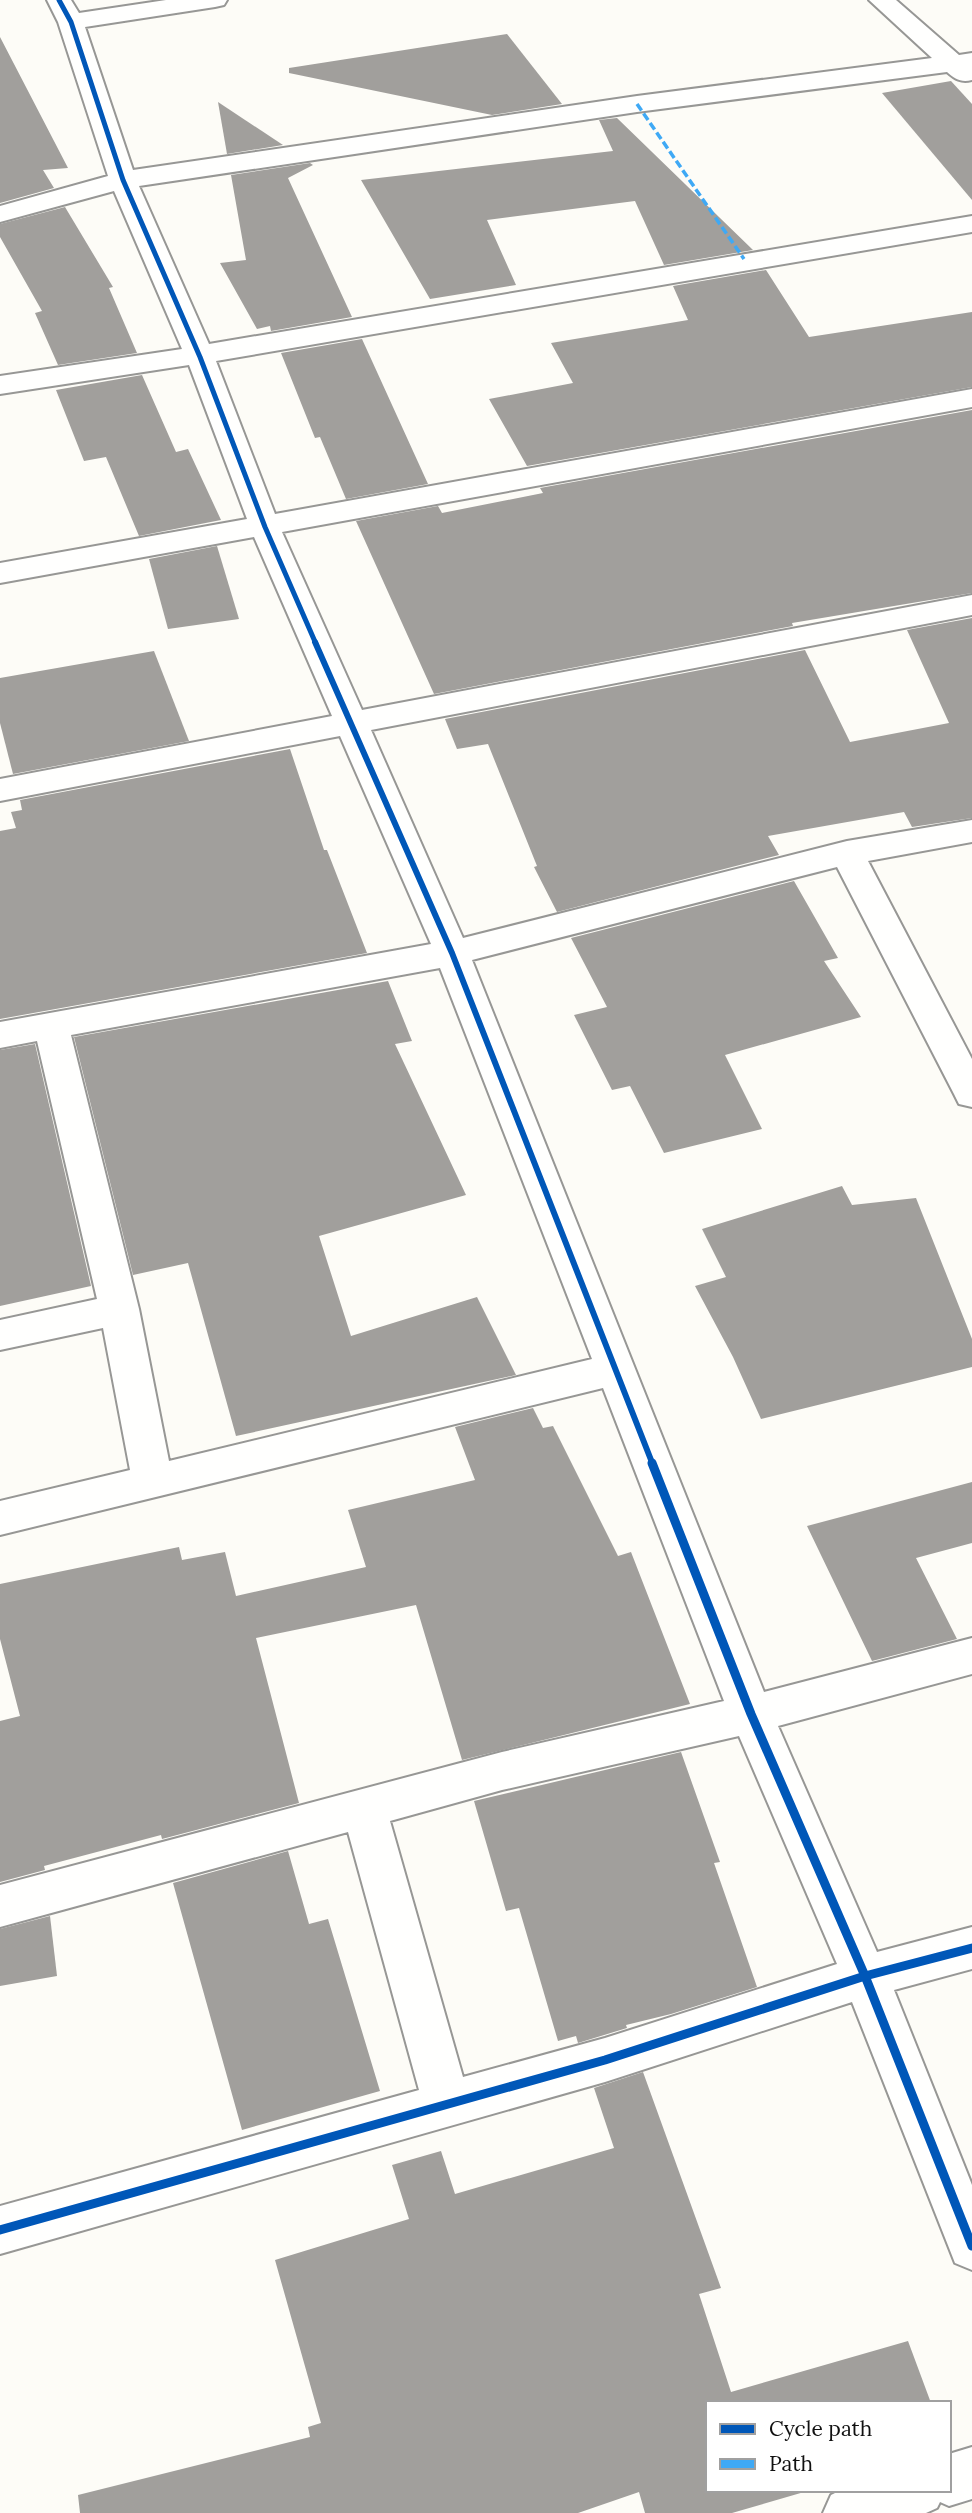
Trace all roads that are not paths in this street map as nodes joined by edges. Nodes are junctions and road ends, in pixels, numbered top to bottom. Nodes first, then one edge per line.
1 (215, 0) edge
2 (881, 0) edge
3 (65, 11) edge
4 (966, 68) edge
5 (123, 180) junction
6 (0, 214) edge
7 (972, 224) edge
8 (200, 357) junction
9 (0, 385) edge
10 (972, 398) edge
11 (265, 527) junction
12 (0, 573) edge
13 (972, 605) edge
14 (353, 723) junction
15 (0, 790) edge
16 (972, 831) edge
17 (847, 853) junction
18 (452, 953) junction
19 (51, 1024) junction
20 (0, 1035) edge
21 (972, 1094) edge
22 (119, 1309) junction
23 (0, 1335) edge
24 (617, 1369) junction
25 (152, 1479) junction
26 (0, 1518) edge
27 (972, 1656) edge
28 (751, 1714) junction
29 (364, 1808) junction
30 (0, 1906) edge
31 (972, 1948) edge
32 (865, 1976) junction
33 (447, 2105) junction
34 (0, 2230) edge
35 (972, 2246) edge
36 (972, 2473) edge
37 (951, 2479) edge
38 (913, 2492) edge
39 (849, 2513) edge

1 - 3 street
2 - 4 street
3 - 5 street
4 - 5 street
5 - 6 street
5 - 8 street
7 - 8 street
8 - 9 street
8 - 11 street
10 - 11 street
11 - 12 street
11 - 14 street
13 - 14 street
14 - 15 street
14 - 18 street
16 - 17 street
17 - 18 street
17 - 21 street
18 - 19 street
18 - 24 street
19 - 20 street
19 - 22 street
22 - 23 street
22 - 25 street
24 - 25 street
24 - 28 street
25 - 26 street
27 - 28 street
28 - 29 street
28 - 32 street
29 - 30 street
29 - 33 street
31 - 32 street
32 - 33 street
32 - 35 street
33 - 34 street
36 - 37 street
38 - 39 street

